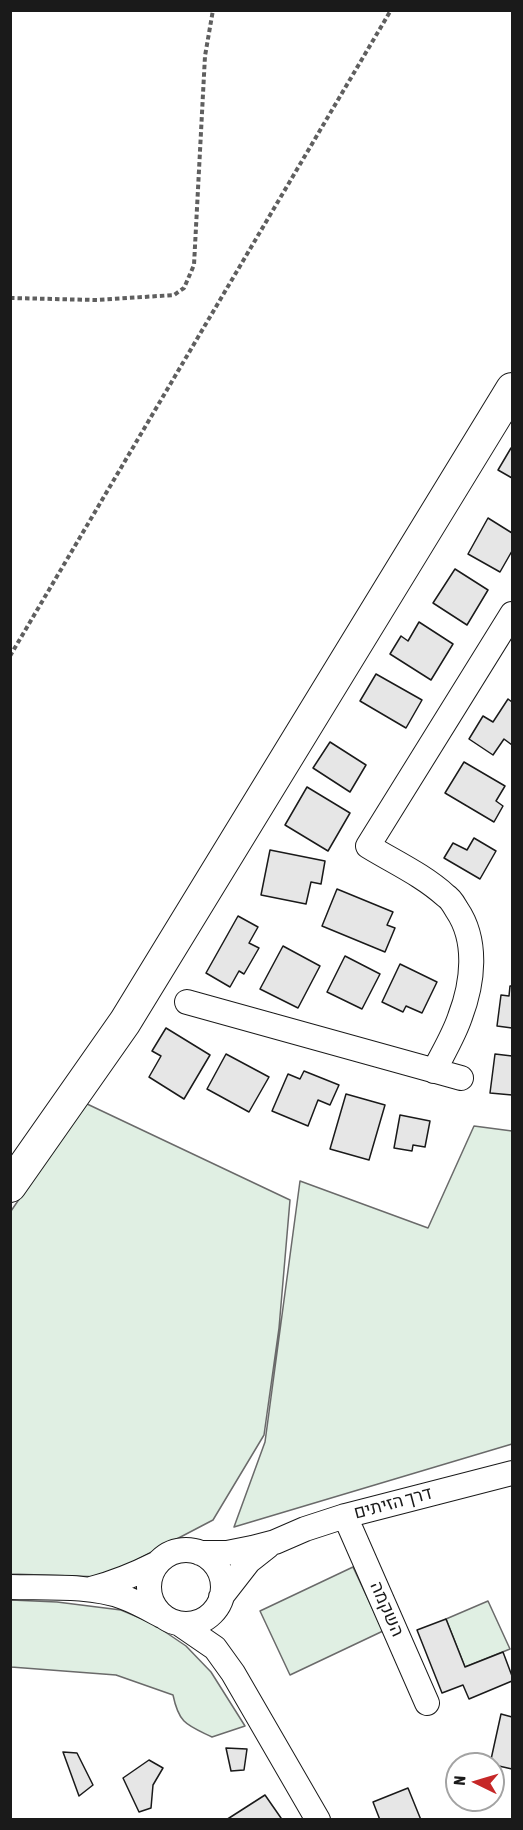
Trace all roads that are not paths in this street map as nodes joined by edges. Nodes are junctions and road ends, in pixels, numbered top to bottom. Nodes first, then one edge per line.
1 (513, 389) edge
2 (513, 614) edge
3 (187, 1002) dead end
4 (434, 1071) junction
5 (461, 1078) dead end
6 (10, 1186) edge
7 (513, 1473) edge
8 (345, 1516) junction
9 (275, 1542) junction
10 (200, 1553) junction
11 (158, 1563) junction
12 (10, 1587) edge
13 (86, 1590) junction
14 (220, 1600) junction
15 (171, 1620) junction
16 (233, 1673) junction
17 (427, 1703) dead end
18 (318, 1820) edge

1 - 6 main road
2 - 4 street
3 - 4 street
4 - 5 street
7 - 8 street, דרך הזיתים
8 - 9 street, דרך הזיתים
8 - 17 street, השקמה
9 - 10 street, דרך הזיתים
9 - 14 street, דרך הזיתים
10 - 11 street
10 - 14 street
11 - 13 street
11 - 15 street
12 - 13 street
13 - 15 street
14 - 15 street
14 - 16 street
15 - 16 street
16 - 18 street

